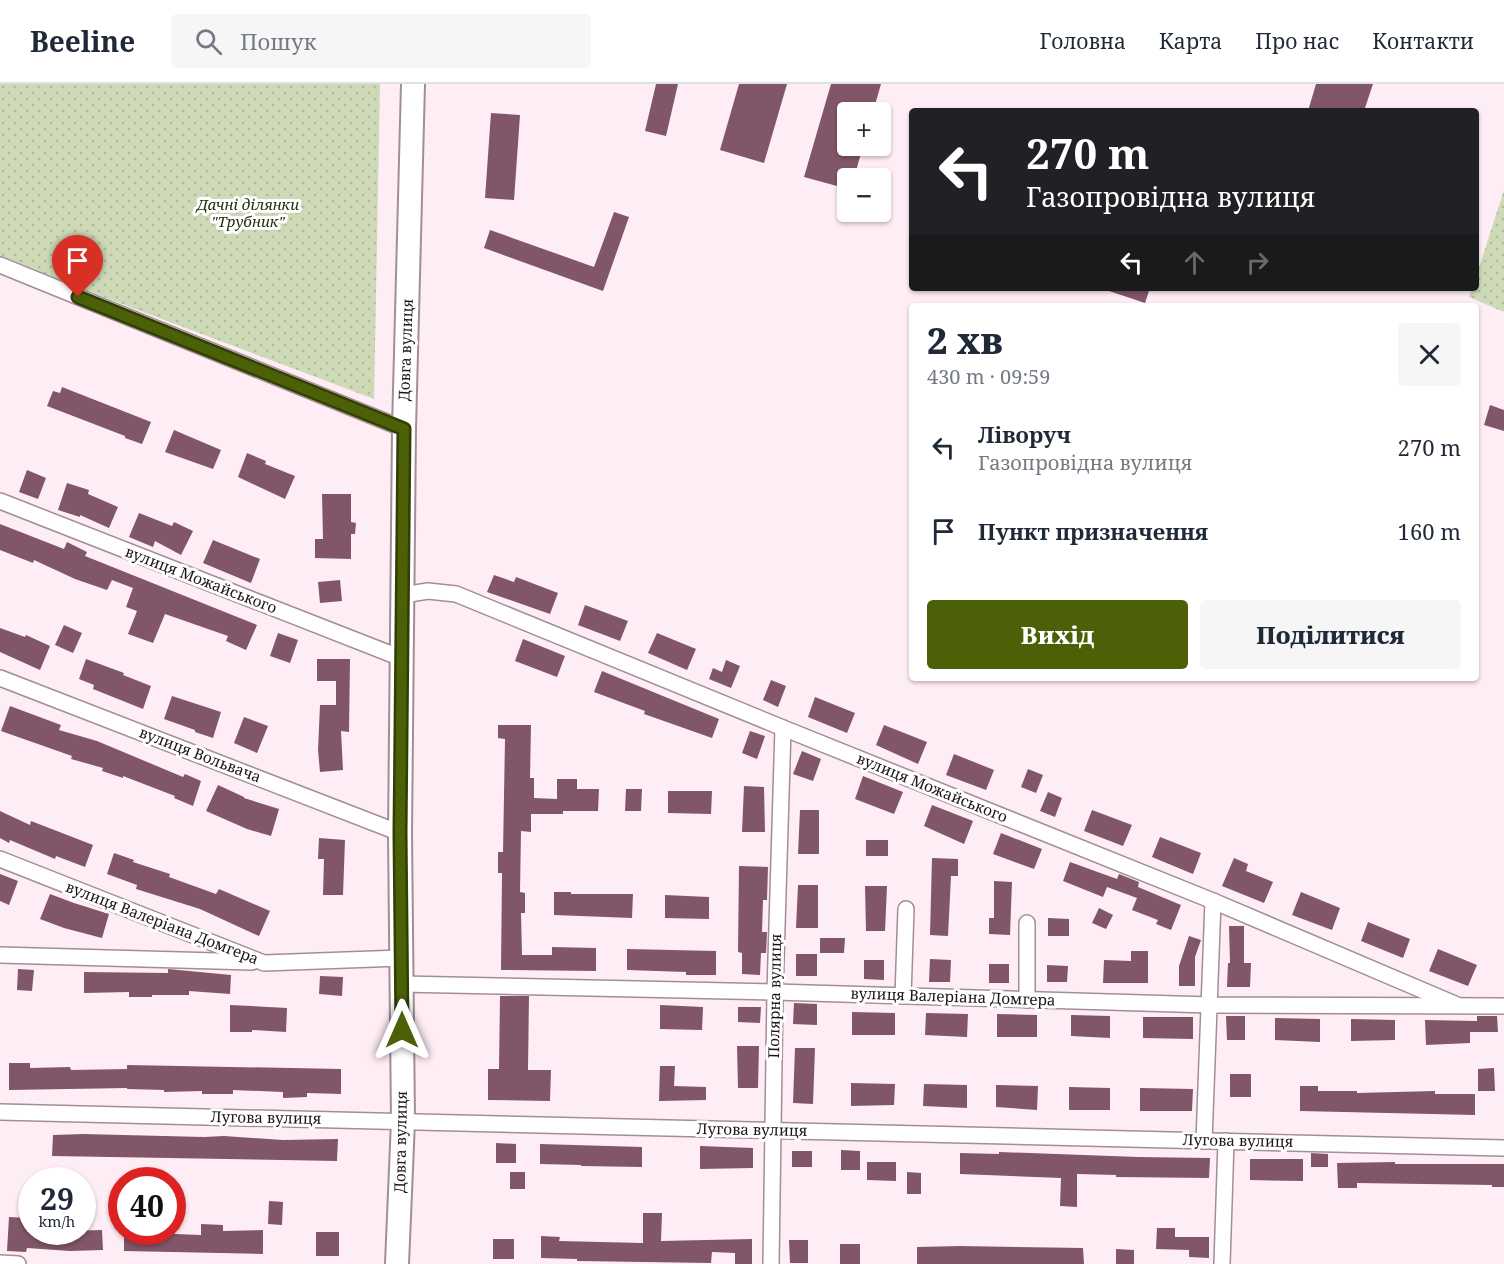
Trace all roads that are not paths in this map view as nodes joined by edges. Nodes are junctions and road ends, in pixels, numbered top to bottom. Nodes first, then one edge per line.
1 (413, 84) edge
2 (0, 265) edge
3 (404, 429) junction
4 (0, 501) edge
5 (403, 595) junction
6 (401, 658) junction
7 (0, 678) edge
8 (783, 728) junction
9 (400, 833) junction
10 (0, 859) edge
11 (1213, 901) junction
12 (906, 909) dead end
13 (1027, 923) dead end
14 (0, 955) edge
15 (401, 958) junction
16 (264, 963) junction
17 (401, 984) junction
18 (775, 992) junction
19 (903, 996) junction
20 (1028, 1000) junction
21 (1210, 1005) junction
22 (1456, 1005) junction
23 (1504, 1006) edge
24 (0, 1112) edge
25 (403, 1120) junction
26 (773, 1131) junction
27 (1204, 1141) junction
28 (1226, 1141) junction
29 (1504, 1148) edge
30 (0, 1263) edge
31 (18, 1264) edge
32 (397, 1264) edge
33 (771, 1264) edge
34 (1222, 1264) edge

1 - 3 street, Довга вулиця
2 - 3 street
3 - 5 street, Довга вулиця
4 - 6 street, вулиця Можайського
5 - 6 street, Довга вулиця
5 - 8 street, вулиця Можайського
6 - 9 street, Довга вулиця
7 - 9 street, вулиця Вольвача
8 - 11 street, вулиця Можайського
8 - 18 street, Полярна вулиця
9 - 15 street, Довга вулиця
10 - 16 street, вулиця Валеріана Домгера
11 - 21 street
11 - 22 street, вулиця Можайського
12 - 19 street
13 - 20 street
14 - 16 street
15 - 16 street, вулиця Валеріана Домгера
15 - 17 street, Довга вулиця
17 - 18 street, вулиця Валеріана Домгера
17 - 25 street, Довга вулиця
18 - 19 street, вулиця Валеріана Домгера
18 - 26 street, Полярна вулиця
19 - 20 street, вулиця Валеріана Домгера
20 - 21 street, вулиця Валеріана Домгера
21 - 22 street, вулиця Валеріана Домгера
21 - 27 street
22 - 23 street, вулиця Валеріана Домгера
24 - 25 street, Лугова вулиця
25 - 26 street, Лугова вулиця
25 - 32 street, Довга вулиця
26 - 27 street, Лугова вулиця
26 - 33 street, Полярна вулиця
27 - 28 street, Лугова вулиця
28 - 29 street, Лугова вулиця
28 - 34 street
30 - 31 street

